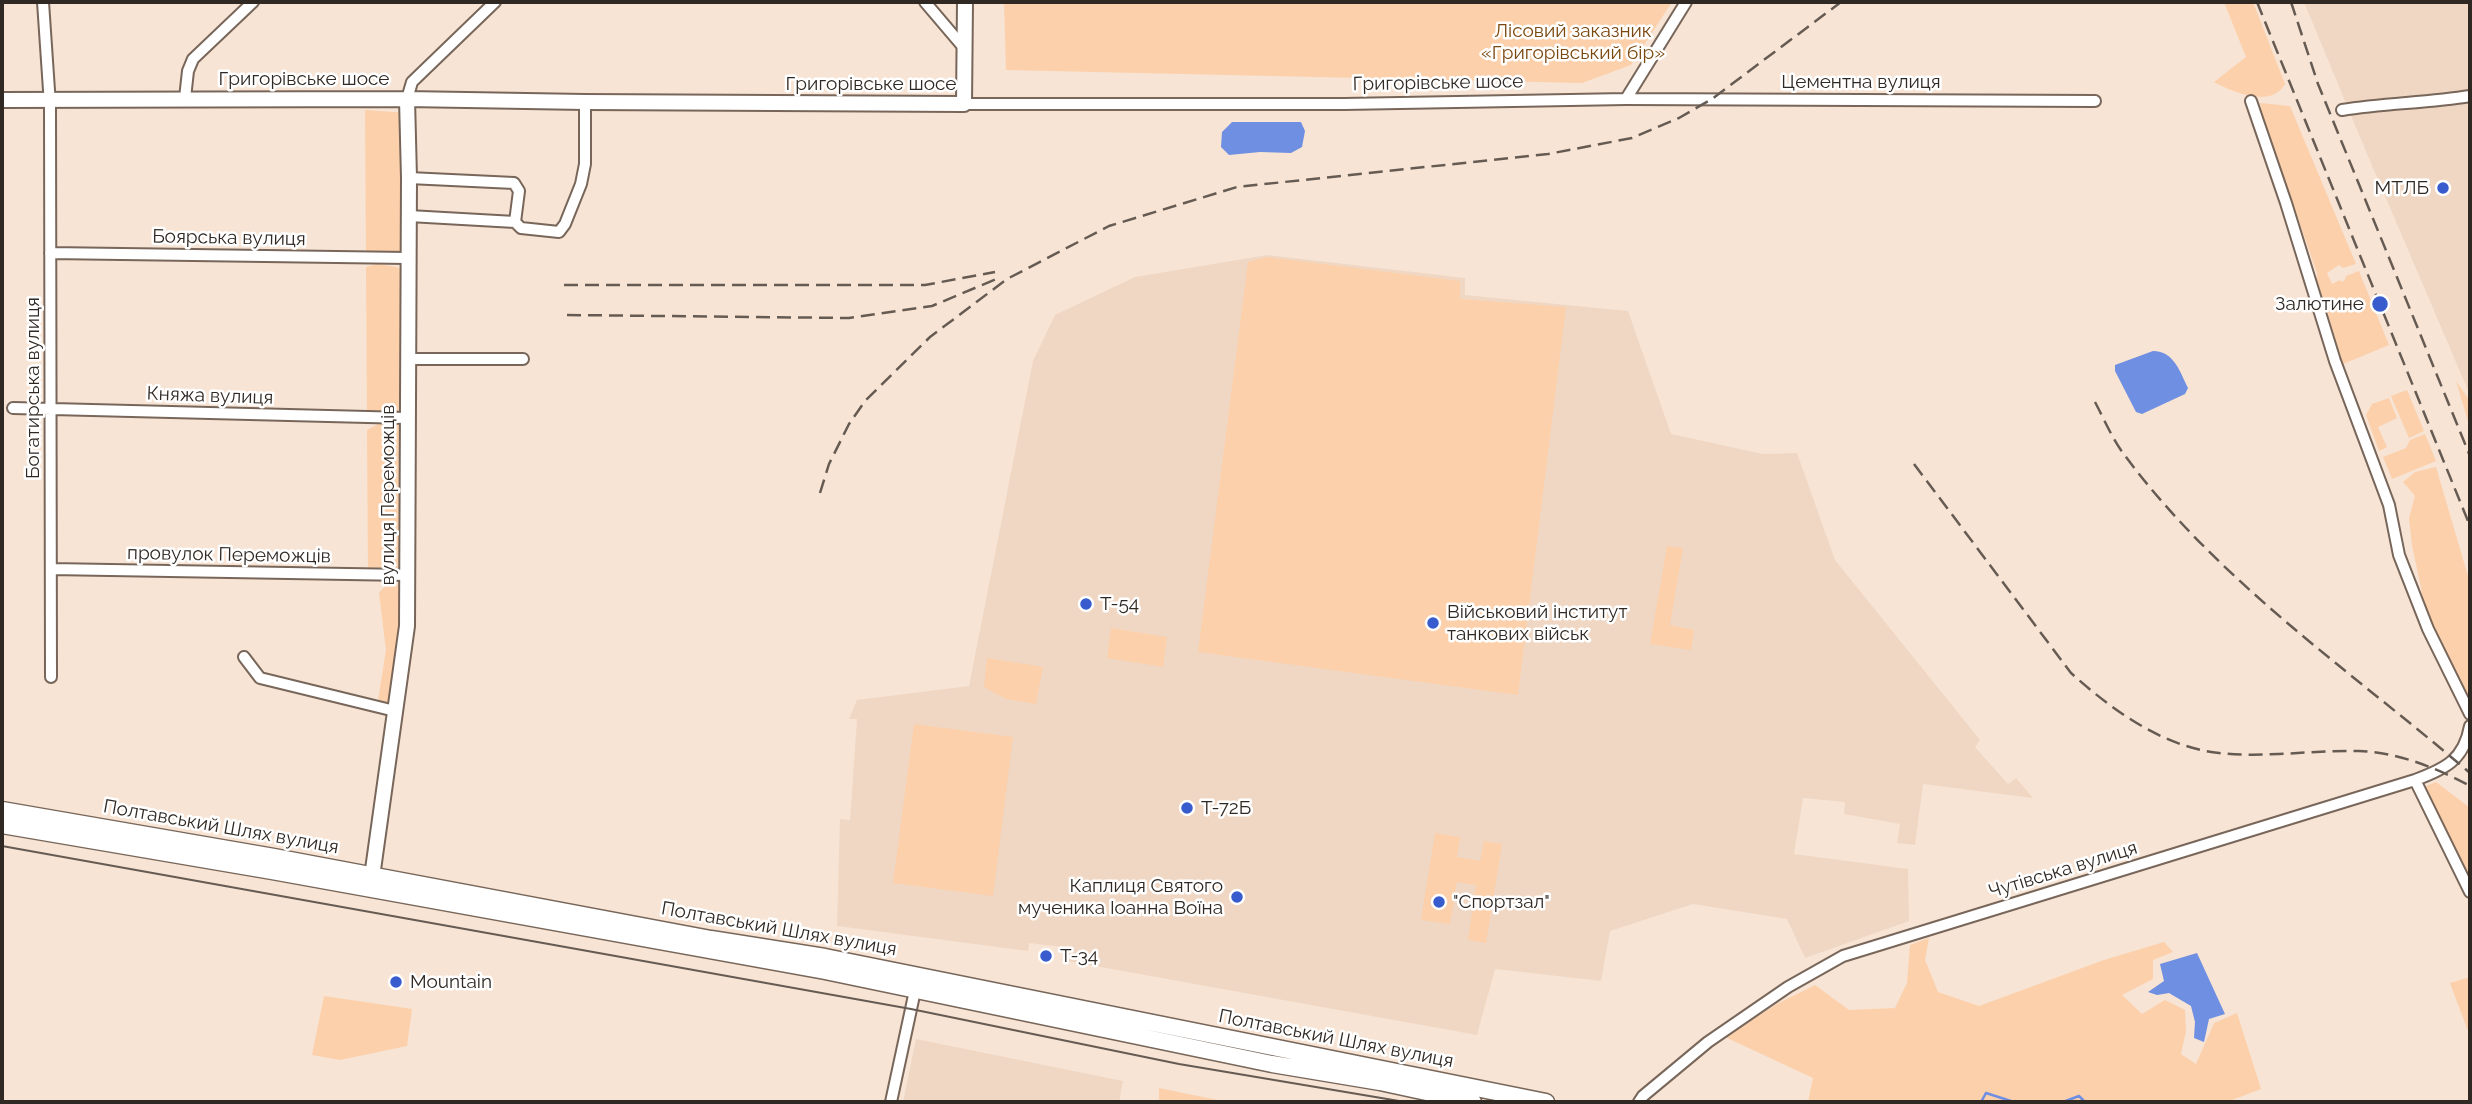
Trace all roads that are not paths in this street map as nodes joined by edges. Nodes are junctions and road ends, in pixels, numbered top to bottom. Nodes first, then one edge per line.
1 (43, 2) edge
2 (253, 2) edge
3 (925, 2) edge
4 (965, 2) edge
5 (1686, 2) edge
6 (490, 3) edge
7 (965, 49) junction
8 (2470, 96) edge
9 (185, 98) junction
10 (407, 99) junction
11 (1626, 99) junction
12 (2, 100) edge
13 (50, 100) junction
14 (2095, 101) dead end
15 (2251, 101) dead end
16 (585, 102) junction
17 (964, 104) junction
18 (2342, 110) dead end
19 (410, 178) junction
20 (409, 216) junction
21 (515, 222) junction
22 (50, 253) junction
23 (408, 258) junction
24 (408, 359) junction
25 (523, 359) dead end
26 (13, 408) dead end
27 (49, 409) junction
28 (407, 418) junction
29 (51, 569) junction
30 (407, 575) junction
31 (244, 657) dead end
32 (51, 677) dead end
33 (395, 711) junction
34 (2470, 714) edge
35 (2470, 726) edge
36 (2415, 780) junction
37 (2, 810) edge
38 (2, 825) edge
39 (371, 882) junction
40 (2470, 892) edge
41 (917, 984) junction
42 (891, 1102) edge
43 (1474, 1102) edge
44 (1546, 1102) edge
45 (1639, 1102) edge

1 - 13 street, Богатирська вулиця
2 - 9 street
3 - 7 street
4 - 7 street
5 - 11 street
6 - 10 street
7 - 17 street
8 - 18 street
9 - 10 street, Григорівське шосе
9 - 13 street, Григорівське шосе
10 - 16 street, Григорівське шосе
10 - 19 street, вулиця Переможців
11 - 14 street, Цементна вулиця
11 - 17 street, Григорівське шосе
12 - 13 street, Григорівське шосе
13 - 22 street, Богатирська вулиця
15 - 34 street
16 - 17 street, Григорівське шосе
16 - 21 street
19 - 20 street, вулиця Переможців
19 - 21 street
20 - 21 street
20 - 23 street, вулиця Переможців
22 - 23 street, Боярська вулиця
22 - 27 street, Богатирська вулиця
23 - 24 street, вулиця Переможців
24 - 25 street
24 - 28 street, вулиця Переможців
26 - 27 street, Княжа вулиця
27 - 28 street, Княжа вулиця
27 - 29 street, Богатирська вулиця
28 - 30 street, вулиця Переможців
29 - 30 street, провулок Переможців
29 - 32 street, Богатирська вулиця
30 - 33 street, вулиця Переможців
31 - 33 street
33 - 39 street, вулиця Переможців
35 - 36 street, Чутівська вулиця
36 - 40 street
36 - 45 street, Чутівська вулиця
37 - 39 main road, Полтавський Шлях вулиця
38 - 39 main road, Полтавський Шлях вулиця
39 - 41 main road, Полтавський Шлях вулиця
41 - 42 street
41 - 43 main road, Полтавський Шлях вулиця
41 - 44 main road, Полтавський Шлях вулиця

